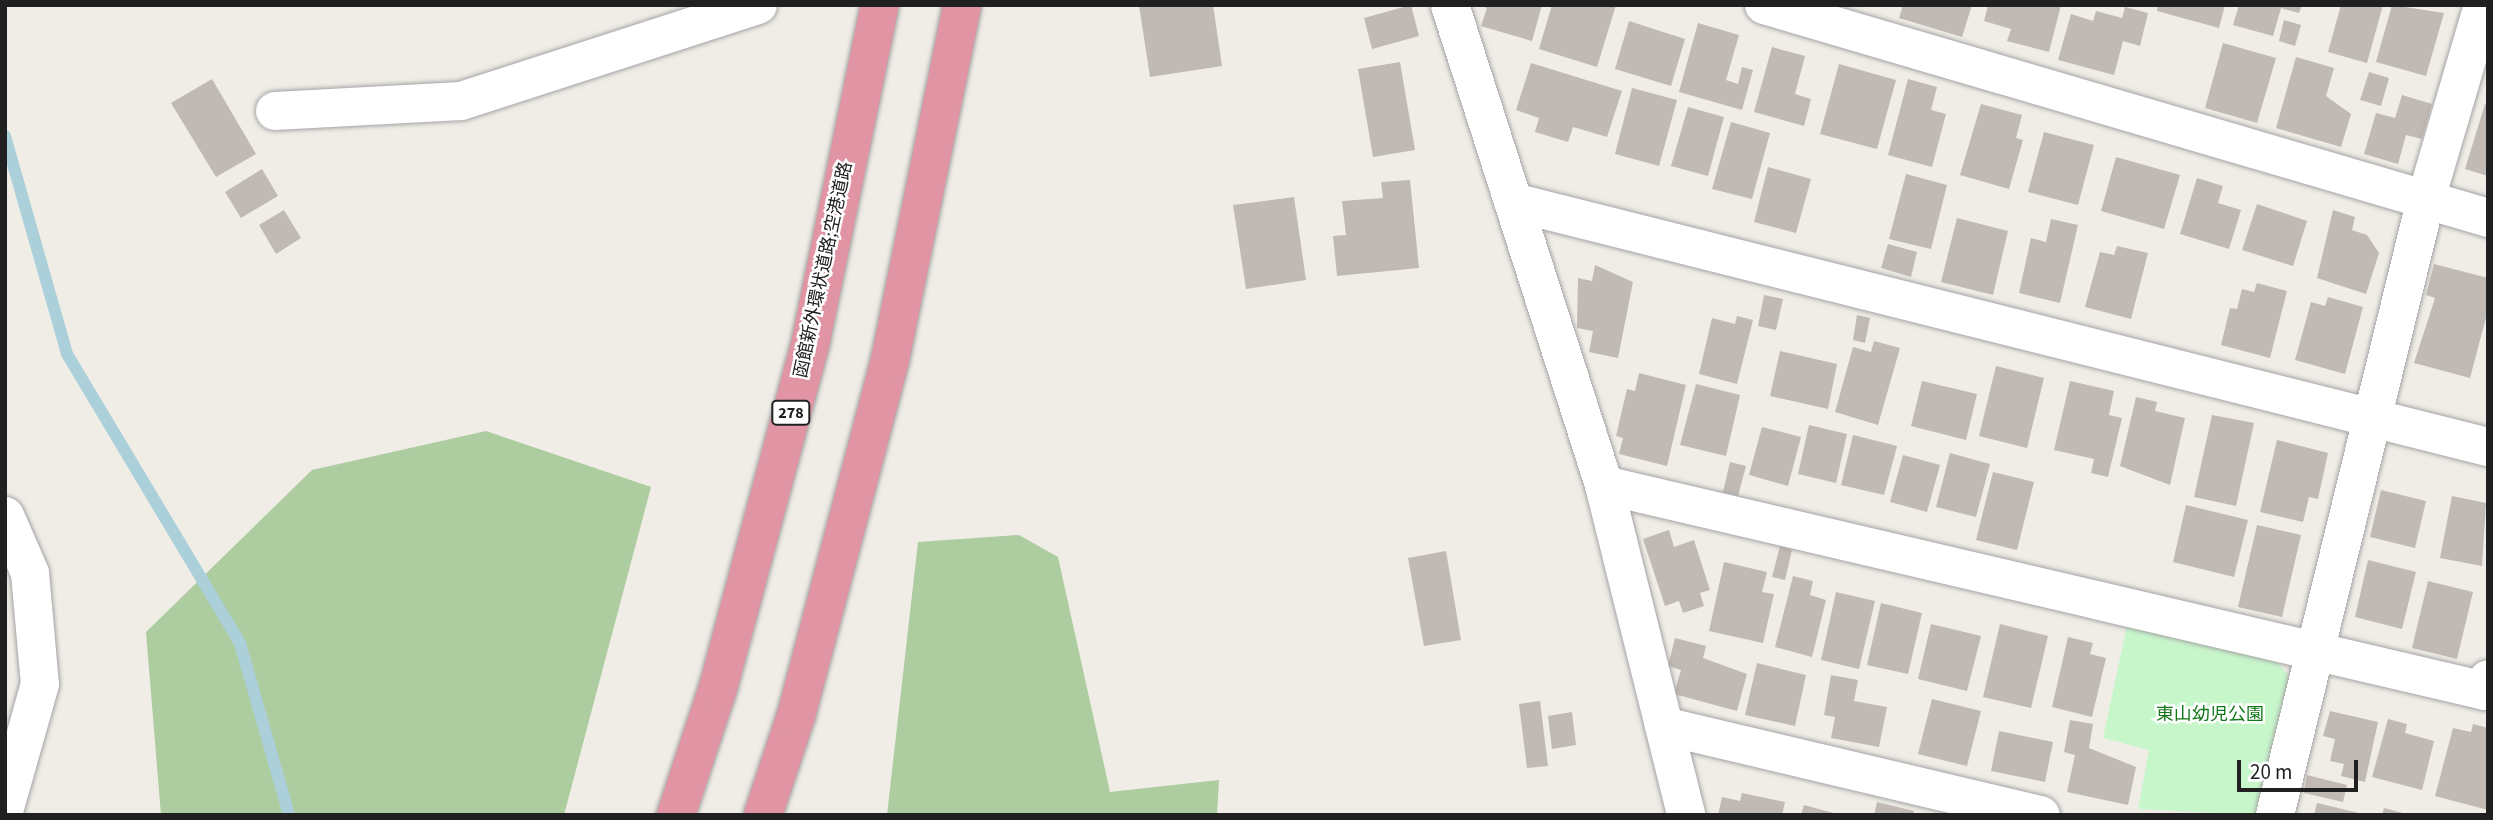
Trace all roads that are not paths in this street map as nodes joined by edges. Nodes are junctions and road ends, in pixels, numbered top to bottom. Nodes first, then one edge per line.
1 (758, 5) edge
2 (880, 5) edge
3 (962, 5) edge
4 (1450, 5) edge
5 (1764, 5) edge
6 (2483, 5) edge
7 (275, 111) dead end
8 (2426, 199) junction
9 (1513, 202) junction
10 (2488, 218) edge
11 (2370, 419) junction
12 (2488, 447) edge
13 (1604, 485) junction
14 (5, 516) edge
15 (2315, 652) junction
16 (2488, 679) edge
17 (1664, 726) junction
18 (5, 808) edge
19 (676, 815) edge
20 (763, 815) edge
21 (1686, 815) edge
22 (2041, 815) edge
23 (2276, 815) edge

1 - 7 street
2 - 19 highway, 函館新外環状道路;空港道路 / 278
3 - 20 highway
4 - 9 street
5 - 8 street
6 - 8 street
8 - 10 street
8 - 11 street
9 - 11 street
9 - 13 street
11 - 12 street
11 - 15 street
13 - 15 street
13 - 17 street
14 - 18 street
15 - 16 street
15 - 23 street
17 - 21 street
17 - 22 street

